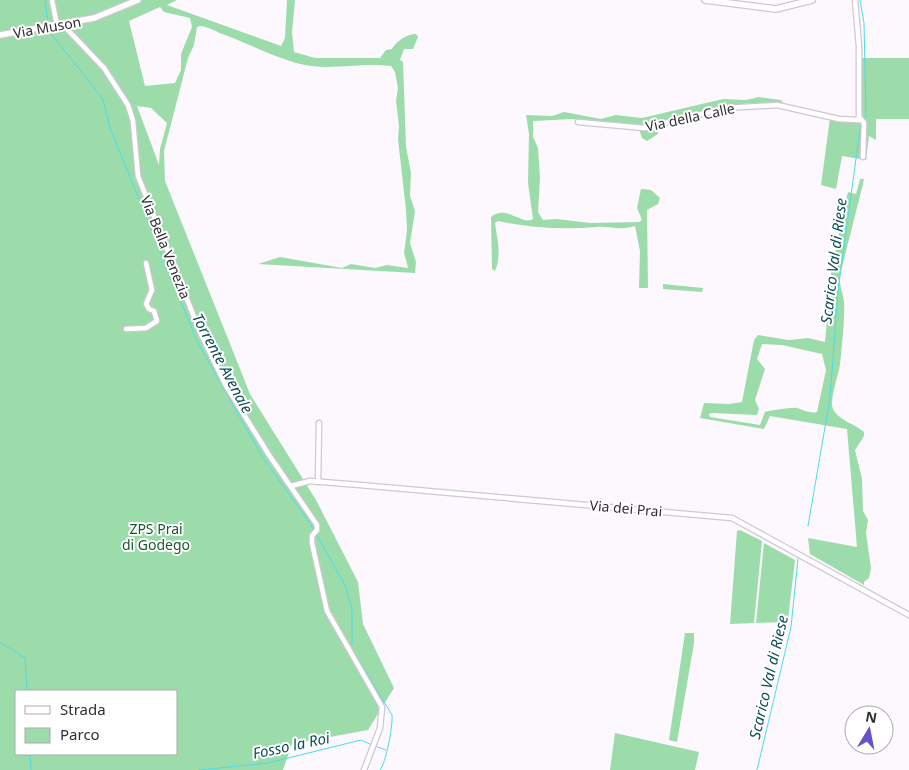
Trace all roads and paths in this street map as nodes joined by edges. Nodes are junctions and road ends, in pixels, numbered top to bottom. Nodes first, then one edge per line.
1 (52, 0) edge
2 (138, 0) edge
3 (705, 0) edge
4 (812, 0) edge
5 (855, 0) edge
6 (65, 24) junction
7 (57, 25) junction
8 (0, 35) edge
9 (860, 118) junction
10 (578, 122) dead end
11 (863, 157) dead end
12 (146, 262) dead end
13 (126, 329) dead end
14 (320, 422) dead end
15 (318, 482) junction
16 (291, 486) junction
17 (909, 615) edge
18 (364, 770) edge

1 - 7 street
2 - 6 main road, Via Muson
3 - 4 main road
5 - 9 street
6 - 7 main road, Via Muson
6 - 16 street, Via Bella Venezia
7 - 8 main road, Via Muson
9 - 10 street, Via della Calle
9 - 11 street
12 - 13 street
14 - 15 street
15 - 16 street, Via dei Prai
15 - 17 street, Via dei Prai
16 - 18 street, Via Bella Venezia

